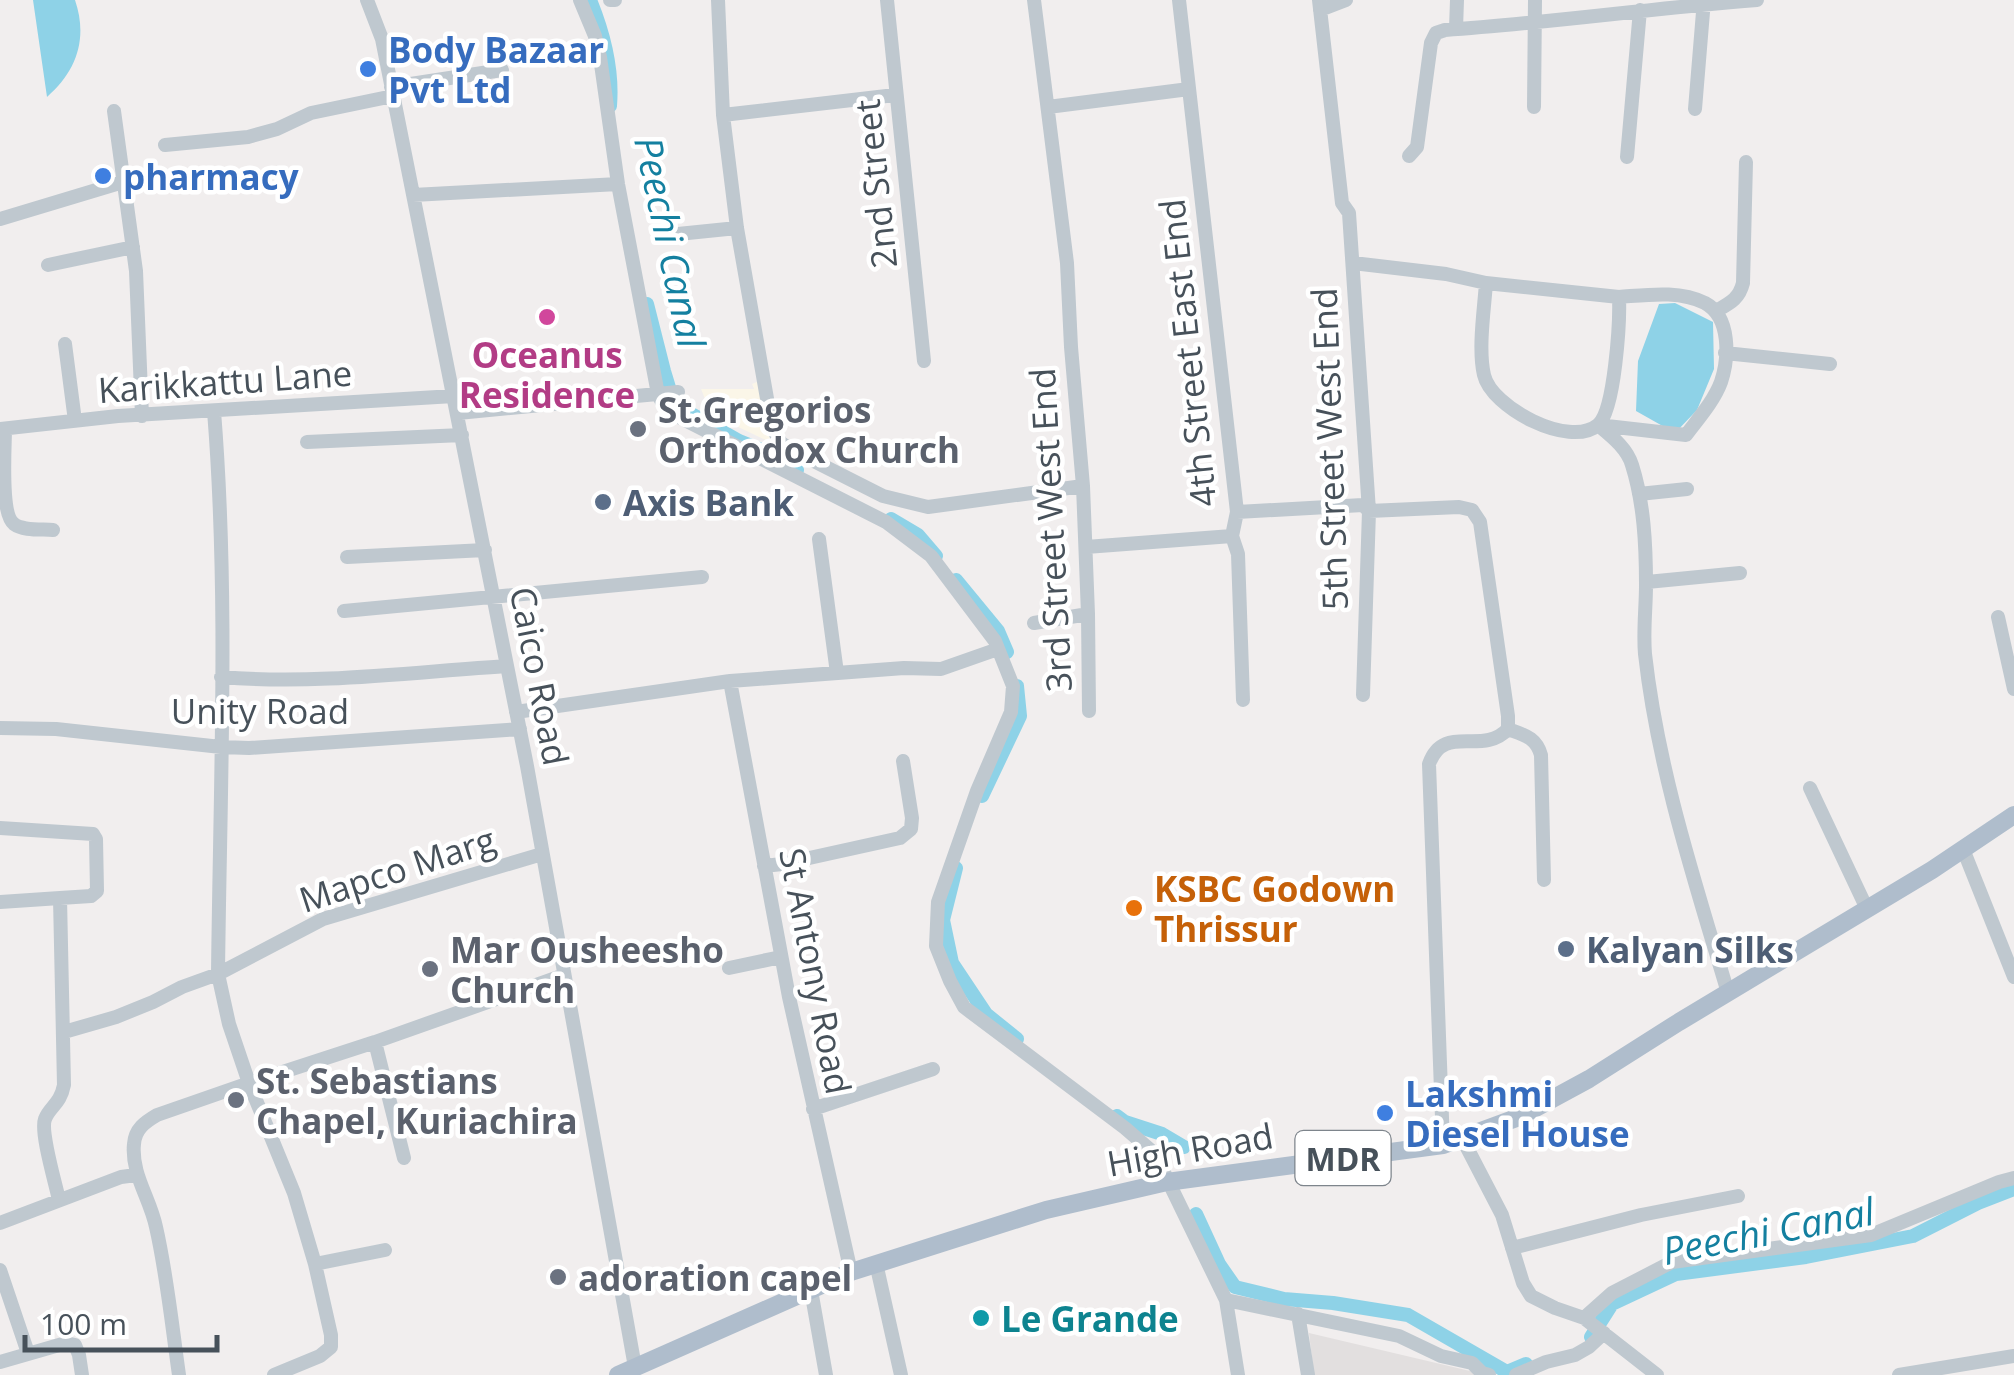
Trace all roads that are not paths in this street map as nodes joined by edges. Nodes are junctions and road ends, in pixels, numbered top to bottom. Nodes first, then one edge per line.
1 (366, 0) edge
2 (580, 0) edge
3 (718, 0) edge
4 (887, 0) edge
5 (1034, 0) edge
6 (1180, 0) edge
7 (1346, 0) edge
8 (1458, 0) edge
9 (1535, 0) edge
10 (1757, 0) edge
11 (1704, 2) edge
12 (1320, 5) edge
13 (1640, 10) junction
14 (1536, 22) junction
15 (1456, 29) junction
16 (502, 70) dead end
17 (1189, 89) junction
18 (392, 91) junction
19 (895, 95) junction
20 (1534, 107) dead end
21 (1048, 108) junction
22 (1696, 109) dead end
23 (114, 110) dead end
24 (723, 115) junction
25 (165, 145) dead end
26 (1409, 156) dead end
27 (1626, 157) dead end
28 (1746, 162) dead end
29 (123, 182) junction
30 (618, 184) junction
31 (413, 195) junction
32 (0, 219) edge
33 (737, 228) junction
34 (678, 234) dead end
35 (132, 247) junction
36 (1353, 263) junction
37 (48, 265) dead end
38 (1486, 283) junction
39 (1619, 297) junction
40 (1716, 311) junction
41 (64, 344) dead end
42 (1725, 352) junction
43 (924, 361) dead end
44 (1830, 364) dead end
45 (667, 393) junction
46 (454, 396) junction
47 (214, 410) junction
48 (458, 413) junction
49 (142, 416) junction
50 (75, 421) junction
51 (1598, 425) junction
52 (2, 429) edge
53 (462, 435) junction
54 (307, 442) dead end
55 (1083, 486) junction
56 (1687, 489) dead end
57 (1639, 494) junction
58 (1369, 511) junction
59 (1237, 512) junction
60 (53, 530) dead end
61 (1232, 536) junction
62 (818, 539) dead end
63 (1086, 547) junction
64 (485, 550) junction
65 (347, 557) dead end
66 (1740, 574) dead end
67 (702, 576) dead end
68 (1646, 582) junction
69 (494, 597) junction
70 (344, 611) dead end
71 (1088, 614) junction
72 (1998, 617) dead end
73 (1034, 622) dead end
74 (998, 649) junction
75 (507, 666) junction
76 (837, 673) junction
77 (221, 677) junction
78 (730, 681) junction
79 (2014, 689) edge
80 (1364, 695) dead end
81 (1243, 700) dead end
82 (1089, 710) dead end
83 (516, 712) junction
84 (0, 728) edge
85 (520, 729) junction
86 (1508, 729) junction
87 (221, 748) junction
88 (904, 761) dead end
89 (1810, 788) dead end
90 (2014, 815) edge
91 (0, 828) edge
92 (1962, 849) junction
93 (542, 854) junction
94 (764, 866) junction
95 (1544, 880) dead end
96 (60, 898) junction
97 (0, 902) edge
98 (1867, 909) junction
99 (782, 957) junction
100 (729, 968) dead end
101 (218, 974) junction
102 (564, 976) junction
103 (2014, 977) edge
104 (1728, 993) junction
105 (64, 1032) junction
106 (376, 1042) junction
107 (933, 1069) dead end
108 (250, 1083) junction
109 (812, 1108) junction
110 (1462, 1138) junction
111 (1443, 1145) junction
112 (404, 1158) dead end
113 (136, 1175) junction
114 (2014, 1178) edge
115 (1167, 1182) junction
116 (1738, 1196) dead end
117 (60, 1200) junction
118 (0, 1223) edge
119 (1512, 1248) junction
120 (384, 1250) dead end
121 (876, 1263) junction
122 (315, 1264) junction
123 (0, 1270) edge
124 (851, 1272) junction
125 (811, 1290) junction
126 (1226, 1300) junction
127 (1298, 1314) junction
128 (1595, 1326) junction
129 (28, 1353) junction
130 (2014, 1356) edge
131 (0, 1362) edge
132 (660, 1366) edge
133 (626, 1371) edge
134 (82, 1375) edge
135 (180, 1375) edge
136 (274, 1375) edge
137 (826, 1375) edge
138 (900, 1375) edge
139 (1238, 1375) edge
140 (1308, 1375) edge
141 (1489, 1375) edge
142 (1516, 1375) edge
143 (1657, 1375) edge
144 (1900, 1375) edge

1 - 18 street, Caico Road
2 - 30 street
3 - 24 street
4 - 19 street, 2nd Street
5 - 21 street, 3rd Street West End
6 - 17 street, 4th Street East End
7 - 12 street
8 - 15 street
9 - 14 street
10 - 11 street
11 - 13 street
11 - 22 street
12 - 36 street, 5th Street West End
13 - 14 street
13 - 27 street
14 - 15 street
14 - 20 street
15 - 26 street
16 - 18 street
17 - 21 street
17 - 59 street, 4th Street East End
18 - 25 street
18 - 31 street, Caico Road
19 - 24 street
19 - 43 street, 2nd Street
21 - 55 street, 3rd Street West End
23 - 29 street
24 - 33 street
28 - 40 street
29 - 32 street
29 - 35 street
30 - 31 street
30 - 45 street
31 - 46 street, Caico Road
33 - 34 street
33 - 55 street
35 - 37 street
35 - 49 street
36 - 38 street
36 - 58 street, 5th Street West End
38 - 39 street
38 - 51 street
39 - 40 street
39 - 51 street
40 - 42 street
41 - 50 street
42 - 44 street
42 - 51 street
45 - 48 street
45 - 74 street
46 - 47 street, Karikkattu Lane
46 - 48 street, Caico Road
47 - 49 street, Karikkattu Lane
47 - 77 street
48 - 53 street, Caico Road
49 - 50 street, Karikkattu Lane
50 - 52 street, Karikkattu Lane
51 - 57 street
52 - 60 street
53 - 54 street
53 - 64 street, Caico Road
55 - 63 street, 3rd Street West End
56 - 57 street
57 - 68 street
58 - 59 street
58 - 80 street, 5th Street West End
58 - 86 street
59 - 61 street, 4th Street East End
61 - 63 street
61 - 81 street, 4th Street East End
62 - 76 street
63 - 71 street, 3rd Street West End
64 - 65 street
64 - 69 street, Caico Road
66 - 68 street
67 - 69 street
68 - 104 street
69 - 70 street
69 - 75 street, Caico Road
71 - 73 street
71 - 82 street, 3rd Street West End
72 - 79 street
74 - 76 street
74 - 115 street
75 - 77 street
75 - 83 street, Caico Road
76 - 78 street
77 - 87 street
78 - 83 street
78 - 94 street, St Antony Road
83 - 85 street, Caico Road
84 - 87 street, Unity Road
85 - 87 street, Unity Road
85 - 93 street, Caico Road
86 - 95 street
86 - 111 street
87 - 101 street
88 - 94 street
89 - 98 street
90 - 92 main road, High Road / MDR
91 - 96 street
92 - 98 main road, High Road / MDR
92 - 103 street
93 - 101 street, Mapco Marg
93 - 102 street, Caico Road
94 - 99 street, St Antony Road
96 - 97 street
96 - 105 street
98 - 104 main road, High Road / MDR
99 - 100 street
99 - 109 street, St Antony Road
101 - 105 street, Mapco Marg
101 - 108 street
102 - 106 street
102 - 133 street, Caico Road
104 - 110 main road, High Road / MDR
105 - 117 street
106 - 108 street
106 - 112 street
107 - 109 street
108 - 113 street
108 - 122 street
109 - 124 street, St Antony Road
110 - 111 main road, High Road / MDR
110 - 119 street
111 - 115 main road, High Road / MDR
113 - 117 street
113 - 135 street
114 - 128 street
115 - 121 main road, High Road / MDR
115 - 126 street
116 - 119 street
117 - 118 street
119 - 128 street
120 - 122 street
121 - 124 main road, High Road / MDR
121 - 138 street
122 - 136 street
123 - 129 street
124 - 125 main road, High Road / MDR
125 - 132 main road, High Road / MDR
125 - 137 street
126 - 127 street
126 - 139 street
127 - 140 street
127 - 141 street
128 - 142 street
128 - 143 street
129 - 131 street
129 - 134 street
130 - 144 street
132 - 133 main road, High Road / MDR

